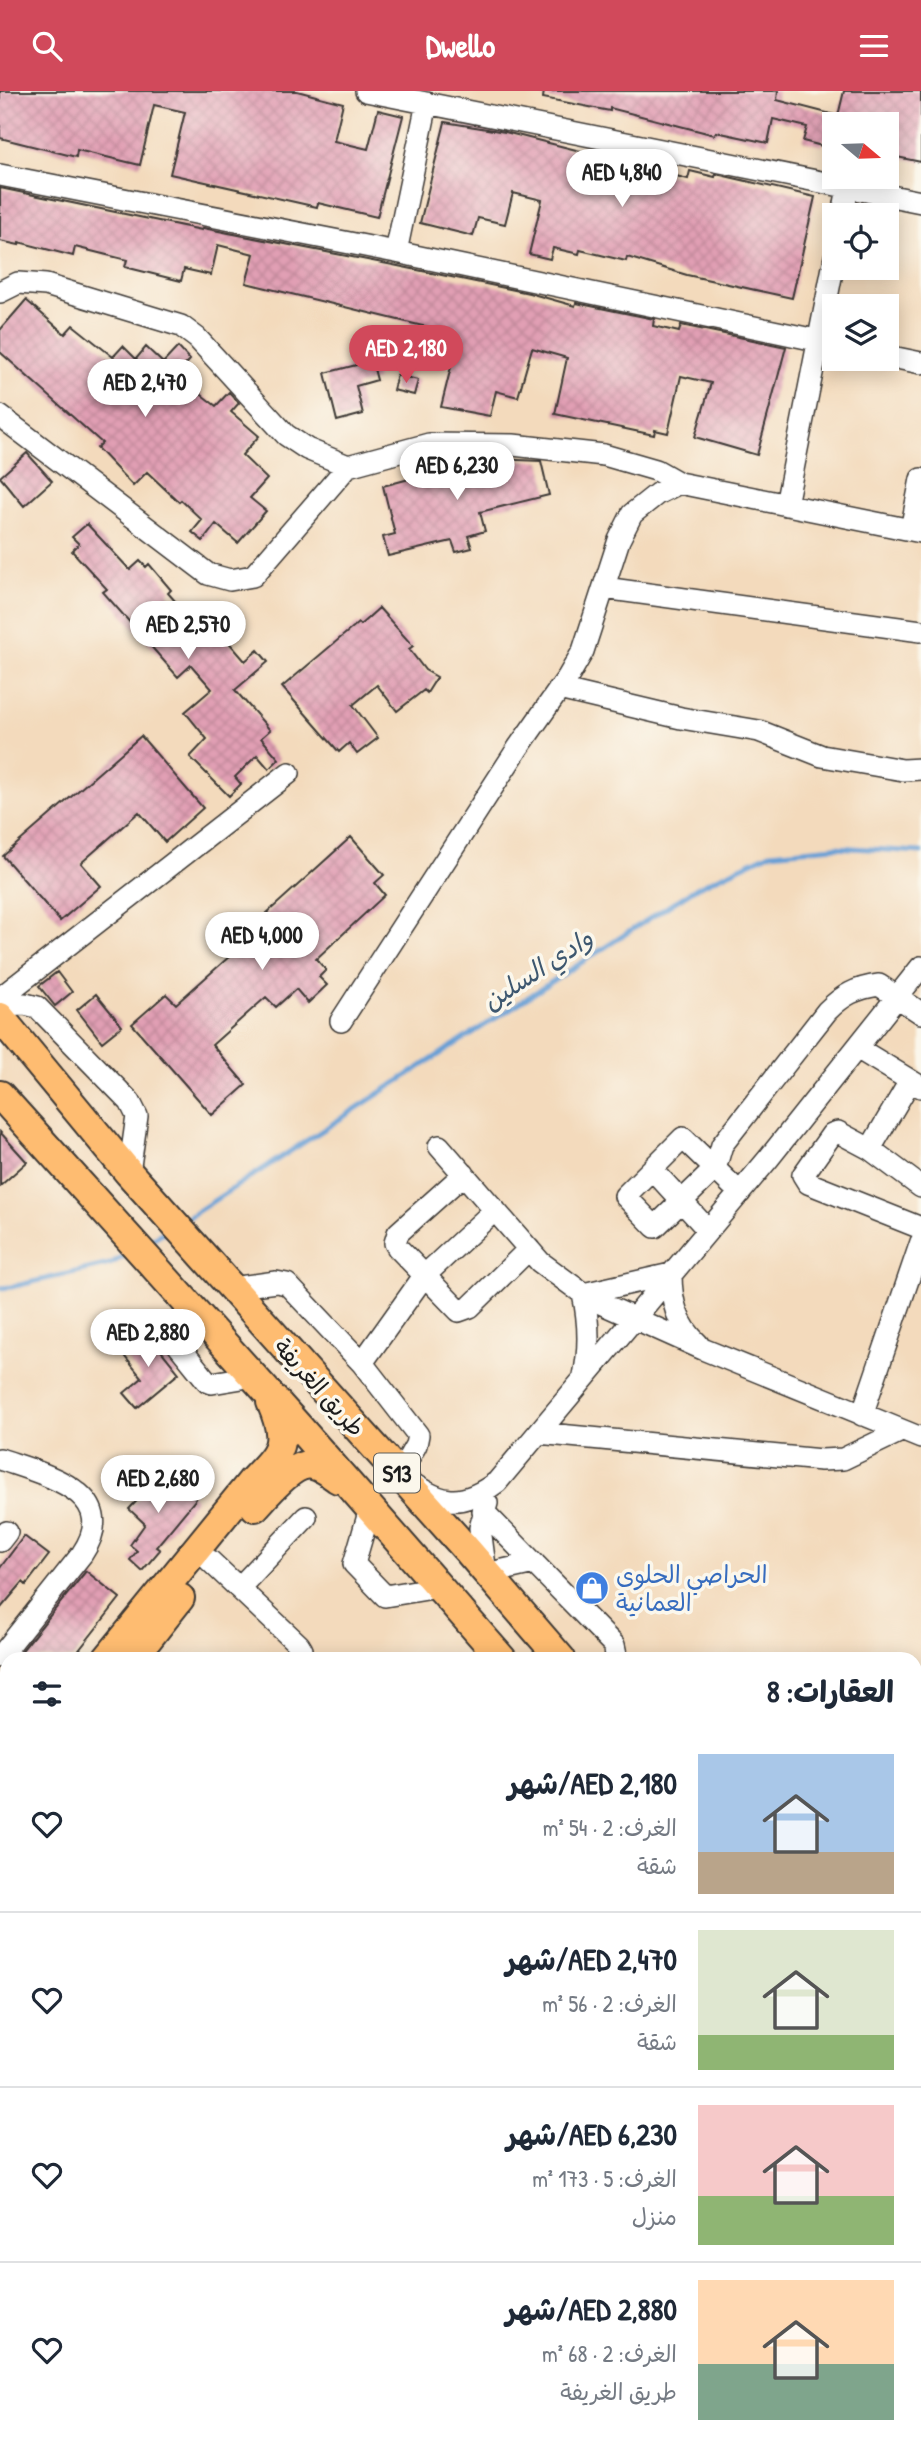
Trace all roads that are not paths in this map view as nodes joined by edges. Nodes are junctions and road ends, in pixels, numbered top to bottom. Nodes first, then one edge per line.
1 (366, 91) edge
2 (427, 103) junction
3 (0, 175) edge
4 (822, 182) edge
5 (858, 189) edge
6 (921, 202) edge
7 (396, 252) junction
8 (0, 292) edge
9 (822, 341) edge
10 (899, 358) edge
11 (822, 362) edge
12 (921, 363) edge
13 (0, 416) edge
14 (348, 466) junction
15 (921, 479) edge
16 (679, 483) junction
17 (786, 505) junction
18 (916, 531) edge
19 (604, 587) junction
20 (921, 631) edge
21 (559, 689) junction
22 (921, 769) edge
23 (289, 773) dead end
24 (921, 967) edge
25 (897, 996) junction
26 (0, 998) edge
27 (0, 1005) edge
28 (921, 1013) edge
29 (0, 1017) edge
30 (341, 1021) dead end
31 (857, 1048) junction
32 (916, 1084) edge
33 (5, 1103) edge
34 (439, 1146) dead end
35 (870, 1149) junction
36 (652, 1169) junction
37 (715, 1169) junction
38 (129, 1173) junction
39 (464, 1174) junction
40 (921, 1187) edge
41 (740, 1192) junction
42 (682, 1201) junction
43 (495, 1210) junction
44 (921, 1229) edge
45 (708, 1230) junction
46 (921, 1242) edge
47 (529, 1249) junction
48 (671, 1274) junction
49 (424, 1276) junction
50 (231, 1287) junction
51 (583, 1294) junction
52 (188, 1303) junction
53 (635, 1317) junction
54 (670, 1333) junction
55 (608, 1349) junction
56 (705, 1350) junction
57 (362, 1363) junction
58 (583, 1378) junction
59 (260, 1383) junction
60 (862, 1415) junction
61 (538, 1433) junction
62 (911, 1435) edge
63 (0, 1459) edge
64 (399, 1475) junction
65 (497, 1482) junction
66 (347, 1483) junction
67 (370, 1509) junction
68 (484, 1511) junction
69 (306, 1517) dead end
70 (209, 1560) junction
71 (534, 1563) junction
72 (486, 1574) junction
73 (439, 1587) junction
74 (239, 1588) junction
75 (4, 1652) edge
76 (113, 1652) edge
77 (137, 1652) edge
78 (301, 1652) edge
79 (496, 1652) edge
80 (555, 1652) edge
81 (616, 1652) edge

1 - 2 street
2 - 4 street
2 - 7 street
3 - 7 street
5 - 6 street
7 - 9 street
8 - 14 street
10 - 12 street
11 - 17 street
13 - 14 street
14 - 16 street
15 - 18 street
16 - 17 street
16 - 19 street
17 - 18 street
19 - 20 street
19 - 21 street
21 - 22 street
21 - 30 street
23 - 26 street
24 - 25 street
25 - 28 street
25 - 31 street
25 - 37 street
27 - 38 street
29 - 38 main road, طريق الغريفة / S13
31 - 32 street
31 - 41 street
32 - 35 street
33 - 52 main road, طريق الغريفة / S13
34 - 39 street
35 - 40 street
35 - 44 street
36 - 37 street
36 - 42 street
36 - 42 street
37 - 41 street
37 - 42 street
38 - 50 main road, طريق الغريفة / S13
39 - 43 street
39 - 49 street
41 - 45 street
42 - 45 street
43 - 47 street
43 - 49 street
45 - 48 street
46 - 60 street
47 - 49 street
47 - 51 street
48 - 51 street
48 - 53 street
48 - 56 street
49 - 57 street
50 - 57 street
50 - 64 main road, طريق الغريفة / S13
51 - 53 street
51 - 58 street
52 - 59 main road, طريق الغريفة / S13
52 - 59 street
53 - 54 street
53 - 55 street
54 - 55 street
54 - 56 street
55 - 58 street
56 - 60 street
57 - 64 street
58 - 61 street
59 - 66 main road, طريق الغريفة / S13
59 - 76 main road
60 - 62 street
61 - 62 street
61 - 65 street
63 - 75 street
64 - 65 street
64 - 72 main road, طريق الغريفة / S13
65 - 68 street
66 - 67 main road, طريق الغريفة / S13
66 - 70 main road
67 - 73 main road, طريق الغريفة / S13
67 - 73 street
68 - 71 street
68 - 72 street
69 - 74 street
70 - 74 street
70 - 77 main road
71 - 72 street
71 - 81 street
72 - 80 main road, طريق الغريفة / S13
73 - 79 main road, طريق الغريفة / S13
74 - 78 street

